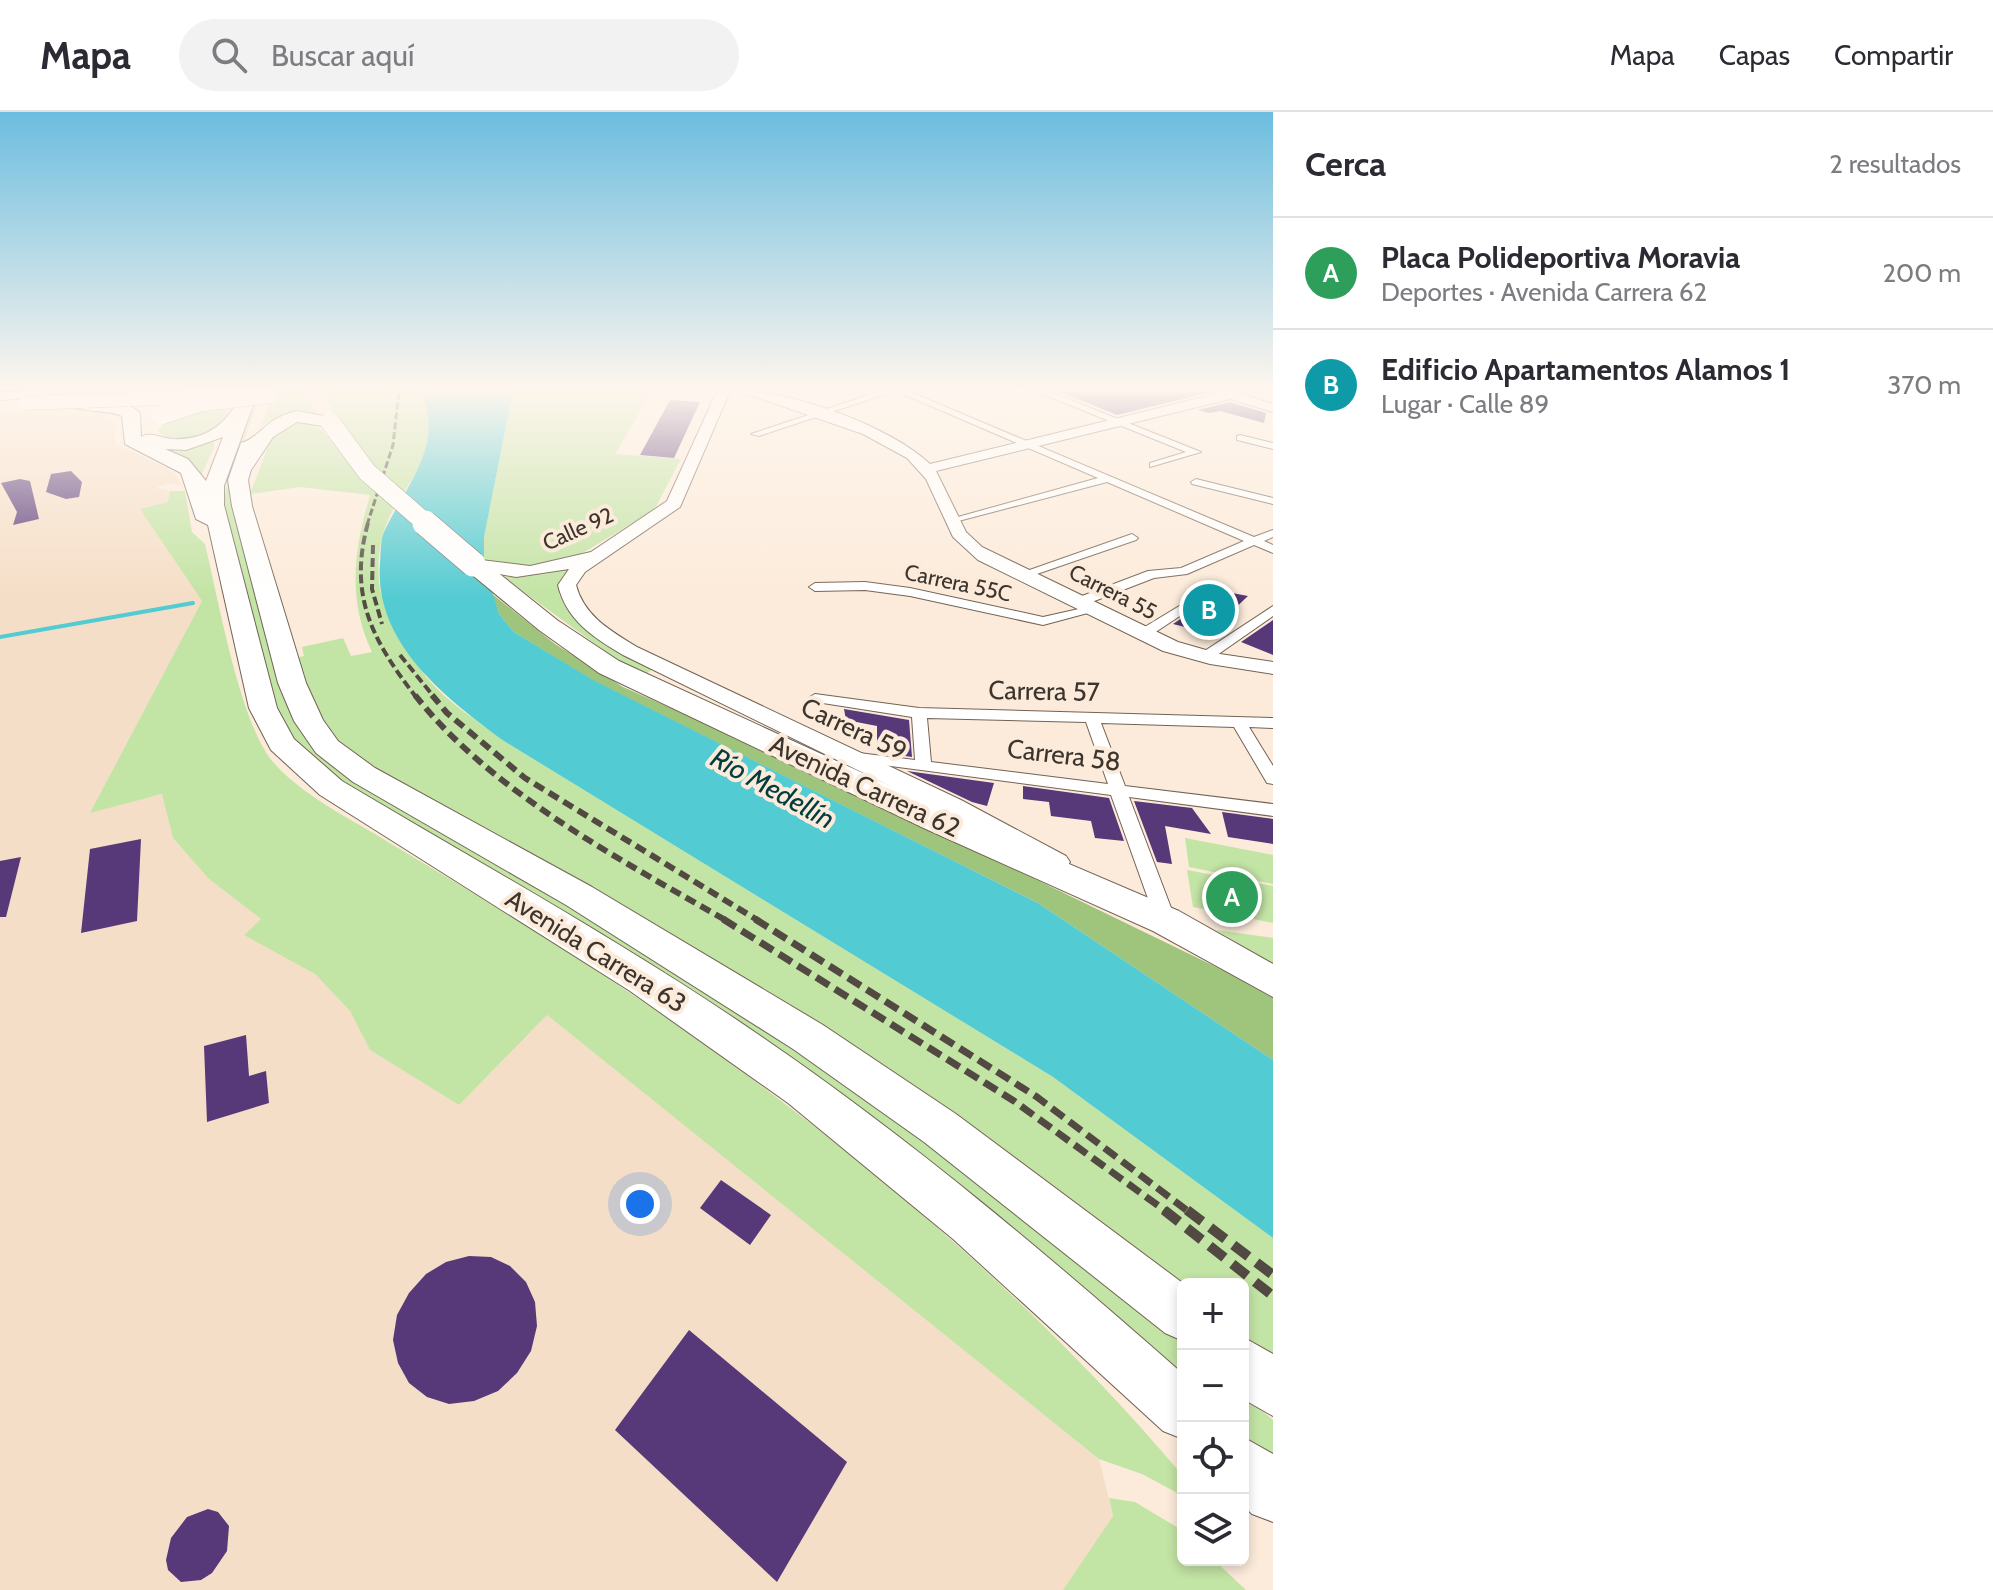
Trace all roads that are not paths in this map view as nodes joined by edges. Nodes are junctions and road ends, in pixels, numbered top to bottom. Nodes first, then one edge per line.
1 (174, 460) edge
2 (229, 460) edge
3 (242, 460) edge
4 (244, 460) edge
5 (358, 460) edge
6 (693, 460) edge
7 (915, 460) edge
8 (963, 460) edge
9 (1058, 460) edge
10 (1170, 460) edge
11 (1154, 465) dead end
12 (927, 469) junction
13 (239, 474) junction
14 (1104, 480) junction
15 (1196, 482) dead end
16 (1273, 501) edge
17 (951, 522) junction
18 (1273, 533) edge
19 (1132, 538) dead end
20 (220, 542) junction
21 (1254, 542) junction
22 (1273, 549) edge
23 (587, 558) junction
24 (473, 564) junction
25 (1027, 573) junction
26 (815, 587) dead end
27 (1085, 606) junction
28 (1181, 609) dead end
29 (1273, 610) edge
30 (1143, 634) junction
31 (1205, 657) junction
32 (1273, 668) edge
33 (815, 698) dead end
34 (919, 713) junction
35 (1091, 716) junction
36 (1238, 721) junction
37 (1273, 723) edge
38 (848, 757) junction
39 (923, 763) junction
40 (1273, 779) edge
41 (1118, 788) junction
42 (1273, 810) edge
43 (1166, 921) junction
44 (1273, 982) edge
45 (1177, 1310) edge
46 (1249, 1369) edge
47 (1273, 1389) edge
48 (1177, 1406) edge
49 (1249, 1471) edge
50 (1273, 1493) edge

1 - 20 highway, bridge
2 - 20 highway, Avenida Carrera 63
3 - 13 highway
4 - 13 highway, Avenida Carrera 63
5 - 24 highway, bridge
6 - 23 main road, Calle 92
7 - 12 main road, Carrera 55
8 - 12 main road
9 - 14 street
10 - 11 street
12 - 17 main road, Carrera 55
13 - 45 highway, Avenida Carrera 63
14 - 17 street
14 - 21 street
15 - 16 street
17 - 25 main road, Carrera 55
18 - 21 street, Carrera 55C
19 - 25 street, Carrera 55
20 - 48 highway, Avenida Carrera 63
21 - 22 street
21 - 27 street, Carrera 55C
23 - 24 main road, Calle 92
23 - 38 main road, Carrera 59
24 - 43 highway, Avenida Carrera 62
25 - 27 main road, Carrera 55
26 - 27 street, Carrera 55C
27 - 30 main road, Carrera 55
28 - 30 street
29 - 31 street
30 - 31 main road, Carrera 55
31 - 32 main road, Carrera 55
33 - 34 street, Carrera 57
34 - 35 street, Carrera 57
34 - 39 street
35 - 36 street, Carrera 57
35 - 41 street
36 - 37 street, Carrera 57
36 - 40 street
38 - 39 street, Carrera 58
38 - 43 main road, Carrera 59
39 - 41 street, Carrera 58
41 - 42 street, Carrera 58
41 - 43 street
43 - 44 highway, Avenida Carrera 62
46 - 47 highway
49 - 50 highway

